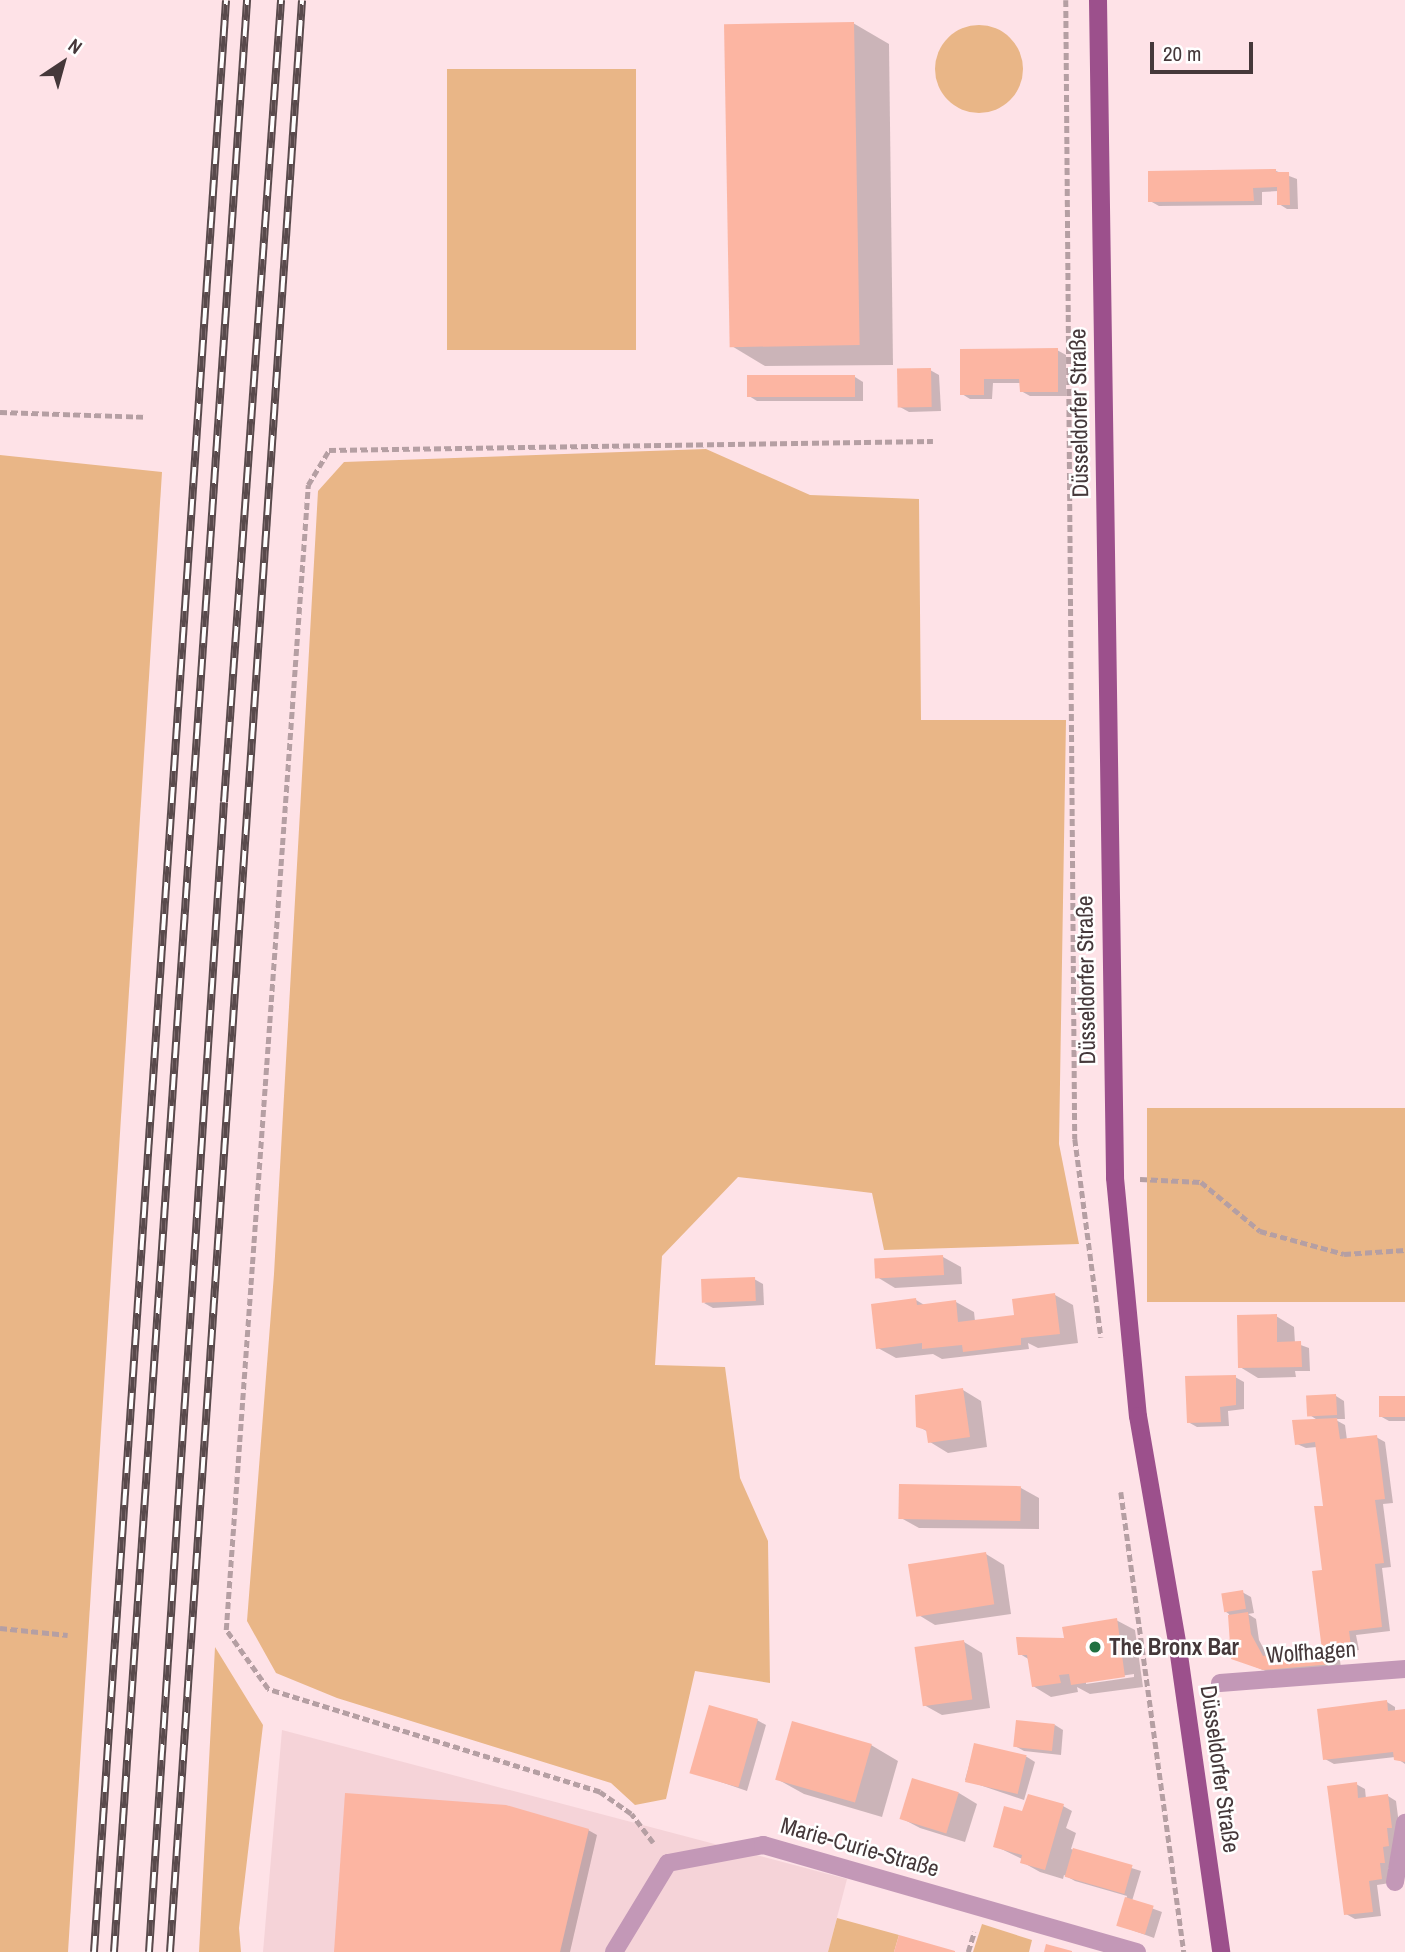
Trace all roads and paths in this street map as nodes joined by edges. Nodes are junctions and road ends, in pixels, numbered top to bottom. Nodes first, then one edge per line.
1 (1098, 0) edge
2 (0, 412) edge
3 (147, 417) dead end
4 (933, 441) dead end
5 (1115, 1178) junction
6 (1405, 1250) edge
7 (0, 1628) edge
8 (68, 1635) dead end
9 (1405, 1669) edge
10 (1220, 1683) dead end
11 (1405, 1823) edge
12 (668, 1863) junction
13 (1395, 1882) dead end
14 (614, 1952) edge
15 (1137, 1952) edge
16 (1221, 1952) edge

1 - 5 main road, Düsseldorfer Straße
2 - 3 path
4 - 12 path
5 - 6 path
5 - 16 main road, Düsseldorfer Straße
7 - 8 path
9 - 10 street, Wolfhagen
11 - 13 street
12 - 14 street
12 - 15 street, Marie-Curie-Straße

